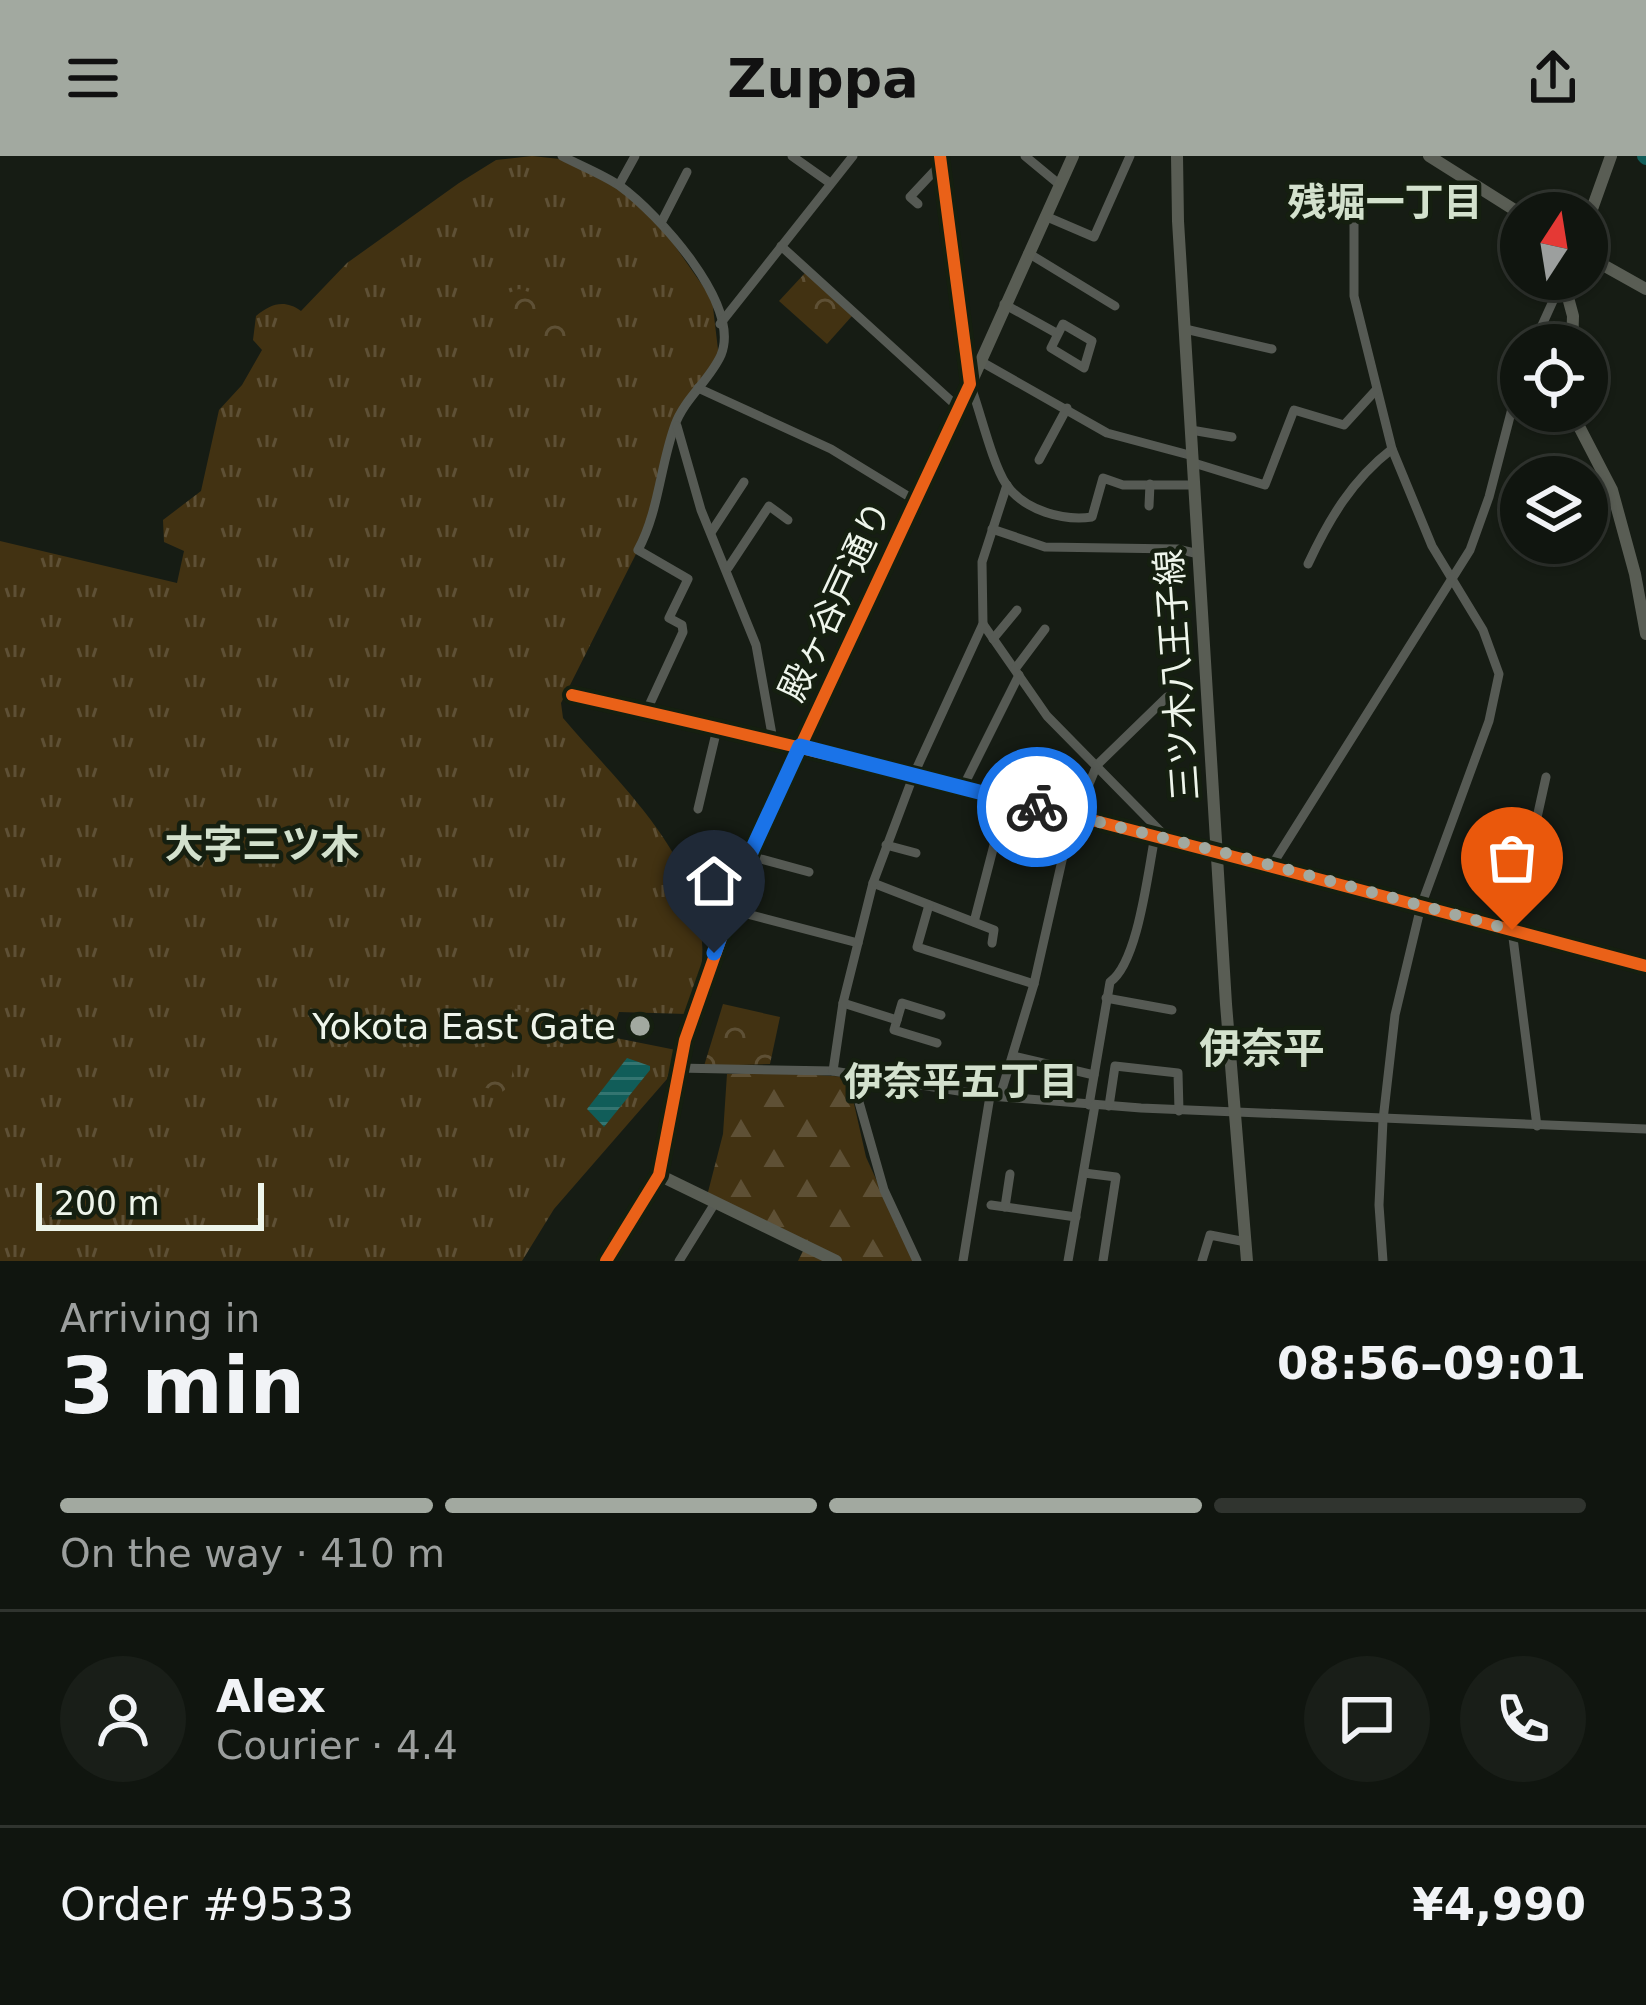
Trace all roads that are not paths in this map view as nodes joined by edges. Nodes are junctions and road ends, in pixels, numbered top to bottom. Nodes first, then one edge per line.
1 (562, 156) edge
2 (635, 156) edge
3 (792, 156) edge
4 (853, 156) edge
5 (1025, 156) edge
6 (1073, 156) edge
7 (1130, 156) edge
8 (1177, 156) edge
9 (1430, 156) edge
10 (1611, 156) edge
11 (940, 160) edge
12 (687, 172) dead end
13 (830, 184) junction
14 (1060, 184) junction
15 (619, 185) junction
16 (1598, 192) edge
17 (1500, 201) edge
18 (918, 204) dead end
19 (1354, 211) dead end
20 (1046, 215) junction
21 (661, 224) junction
22 (781, 246) junction
23 (1028, 253) junction
24 (1608, 268) edge
25 (1646, 290) edge
26 (1004, 304) junction
27 (1115, 306) dead end
28 (721, 323) junction
29 (1185, 329) junction
30 (1058, 334) junction
31 (1272, 349) dead end
32 (980, 361) junction
33 (970, 384) junction
34 (698, 388) junction
35 (1376, 390) junction
36 (1043, 395) junction
37 (1067, 408) junction
38 (960, 409) junction
39 (1036, 409) dead end
40 (676, 421) junction
41 (1191, 430) junction
42 (1506, 432) edge
43 (1583, 432) edge
44 (1232, 437) dead end
45 (1392, 449) junction
46 (1194, 459) junction
47 (1039, 460) dead end
48 (1089, 473) dead end
49 (1103, 478) junction
50 (744, 482) dead end
51 (1150, 484) junction
52 (1007, 485) junction
53 (1196, 485) junction
54 (916, 501) junction
55 (1147, 506) dead end
56 (788, 520) dead end
57 (992, 529) junction
58 (712, 531) junction
59 (1200, 554) junction
60 (1308, 564) dead end
61 (728, 568) junction
62 (1640, 570) edge
63 (1454, 580) junction
64 (1017, 610) dead end
65 (983, 624) junction
66 (1046, 629) dead end
67 (1646, 634) edge
68 (993, 639) junction
69 (1017, 672) junction
70 (572, 695) dead end
71 (1167, 697) dead end
72 (646, 712) junction
73 (716, 729) junction
74 (773, 740) junction
75 (800, 746) junction
76 (1097, 765) junction
77 (914, 774) junction
78 (1546, 777) dead end
79 (963, 787) junction
80 (1006, 799) junction
81 (698, 809) dead end
82 (1077, 817) junction
83 (1155, 836) junction
84 (1168, 839) junction
85 (886, 845) junction
86 (1218, 850) junction
87 (916, 853) dead end
88 (750, 856) junction
89 (1272, 865) junction
90 (809, 872) dead end
91 (873, 883) junction
92 (929, 905) junction
93 (1421, 906) junction
94 (728, 909) junction
95 (974, 922) junction
96 (1512, 930) junction
97 (992, 943) dead end
98 (858, 944) junction
99 (1646, 966) edge
100 (1034, 984) junction
101 (1106, 998) junction
102 (843, 1003) junction
103 (1172, 1010) dead end
104 (941, 1015) dead end
105 (897, 1020) junction
106 (938, 1043) dead end
107 (1013, 1056) junction
108 (677, 1068) junction
109 (833, 1071) junction
110 (851, 1074) junction
111 (1094, 1075) junction
112 (995, 1096) junction
113 (1092, 1105) junction
114 (1109, 1106) junction
115 (1179, 1111) junction
116 (1234, 1114) junction
117 (1383, 1120) junction
118 (1537, 1126) junction
119 (1646, 1129) edge
120 (1084, 1173) junction
121 (1010, 1174) dead end
122 (659, 1175) junction
123 (715, 1203) junction
124 (991, 1205) dead end
125 (1005, 1207) junction
126 (1076, 1217) junction
127 (1246, 1242) junction
128 (606, 1261) edge
129 (679, 1261) edge
130 (836, 1261) edge
131 (916, 1261) edge
132 (964, 1261) edge
133 (1068, 1261) edge
134 (1103, 1261) edge
135 (1202, 1261) edge
136 (1247, 1261) edge
137 (1383, 1261) edge

1 - 15 street
2 - 15 street
3 - 13 street
4 - 13 street
5 - 14 street
6 - 14 street
7 - 20 street
8 - 29 street, 三ツ木八王子線
9 - 17 street
10 - 16 street
11 - 18 street
11 - 33 street, 殿ヶ谷戸通り
12 - 21 street
13 - 22 street
14 - 20 street
15 - 21 street
19 - 35 street
20 - 23 street
21 - 28 street
22 - 28 street
22 - 38 street
23 - 26 street
23 - 27 street
24 - 25 street
26 - 30 street
26 - 32 street
28 - 34 street
29 - 31 street
29 - 41 street, 三ツ木八王子線
30 - 30 street
32 - 33 street
32 - 36 street
33 - 38 street, 殿ヶ谷戸通り
33 - 52 street
34 - 40 street
34 - 54 street
35 - 45 street
35 - 46 street
36 - 37 street
36 - 39 street
37 - 46 street
37 - 47 street
38 - 54 street, 殿ヶ谷戸通り
40 - 58 street
40 - 72 street
41 - 44 street
41 - 46 street, 三ツ木八王子線
42 - 63 street
43 - 62 street
45 - 60 street
45 - 63 street
46 - 53 street, 三ツ木八王子線
48 - 49 street
49 - 51 street
49 - 52 street
50 - 58 street
51 - 53 street
51 - 55 street
52 - 57 street
53 - 59 street, 三ツ木八王子線
54 - 75 street, 殿ヶ谷戸通り
56 - 61 street
57 - 59 street
57 - 65 street
58 - 61 street
59 - 86 street, 三ツ木八王子線
61 - 74 street
62 - 67 street
63 - 89 street
63 - 93 street
64 - 68 street
65 - 68 street
65 - 77 street
66 - 69 street
68 - 69 street
69 - 76 street
69 - 79 street
70 - 72 street
71 - 76 street
72 - 73 street
73 - 74 street
73 - 81 street
74 - 75 street
75 - 77 street
75 - 88 street, 殿ヶ谷戸通り
76 - 82 street
76 - 84 street
77 - 79 street
77 - 85 street
78 - 96 street
79 - 80 street
80 - 82 street
80 - 95 street
82 - 83 street
82 - 100 street
83 - 84 street
83 - 101 street
84 - 86 street
85 - 87 street
85 - 91 street
86 - 89 street
86 - 116 street, 三ツ木八王子線
88 - 90 street
88 - 94 street, 殿ヶ谷戸通り
89 - 93 street
91 - 92 street
91 - 98 street
92 - 95 street
92 - 100 street
93 - 96 street
93 - 117 street
94 - 98 street
94 - 108 street, 殿ヶ谷戸通り
95 - 97 street
96 - 99 street
96 - 118 street
98 - 102 street
100 - 107 street
101 - 103 street
101 - 111 street
102 - 105 street
102 - 109 street
104 - 105 street
105 - 106 street
107 - 111 street
107 - 112 street
108 - 109 street
108 - 122 street, 殿ヶ谷戸通り
109 - 110 street
110 - 112 street
110 - 131 street
111 - 113 street
112 - 113 street
112 - 132 street
113 - 114 street
113 - 120 street
114 - 115 street
114 - 115 street
115 - 116 street
116 - 117 street
116 - 127 street, 三ツ木八王子線
117 - 118 street
117 - 137 street
118 - 119 street
120 - 126 street
120 - 134 street
121 - 125 street
122 - 123 street
122 - 128 street, 殿ヶ谷戸通り
123 - 129 street
123 - 130 street
124 - 125 street
125 - 126 street
126 - 133 street
127 - 135 street
127 - 136 street, 三ツ木八王子線

